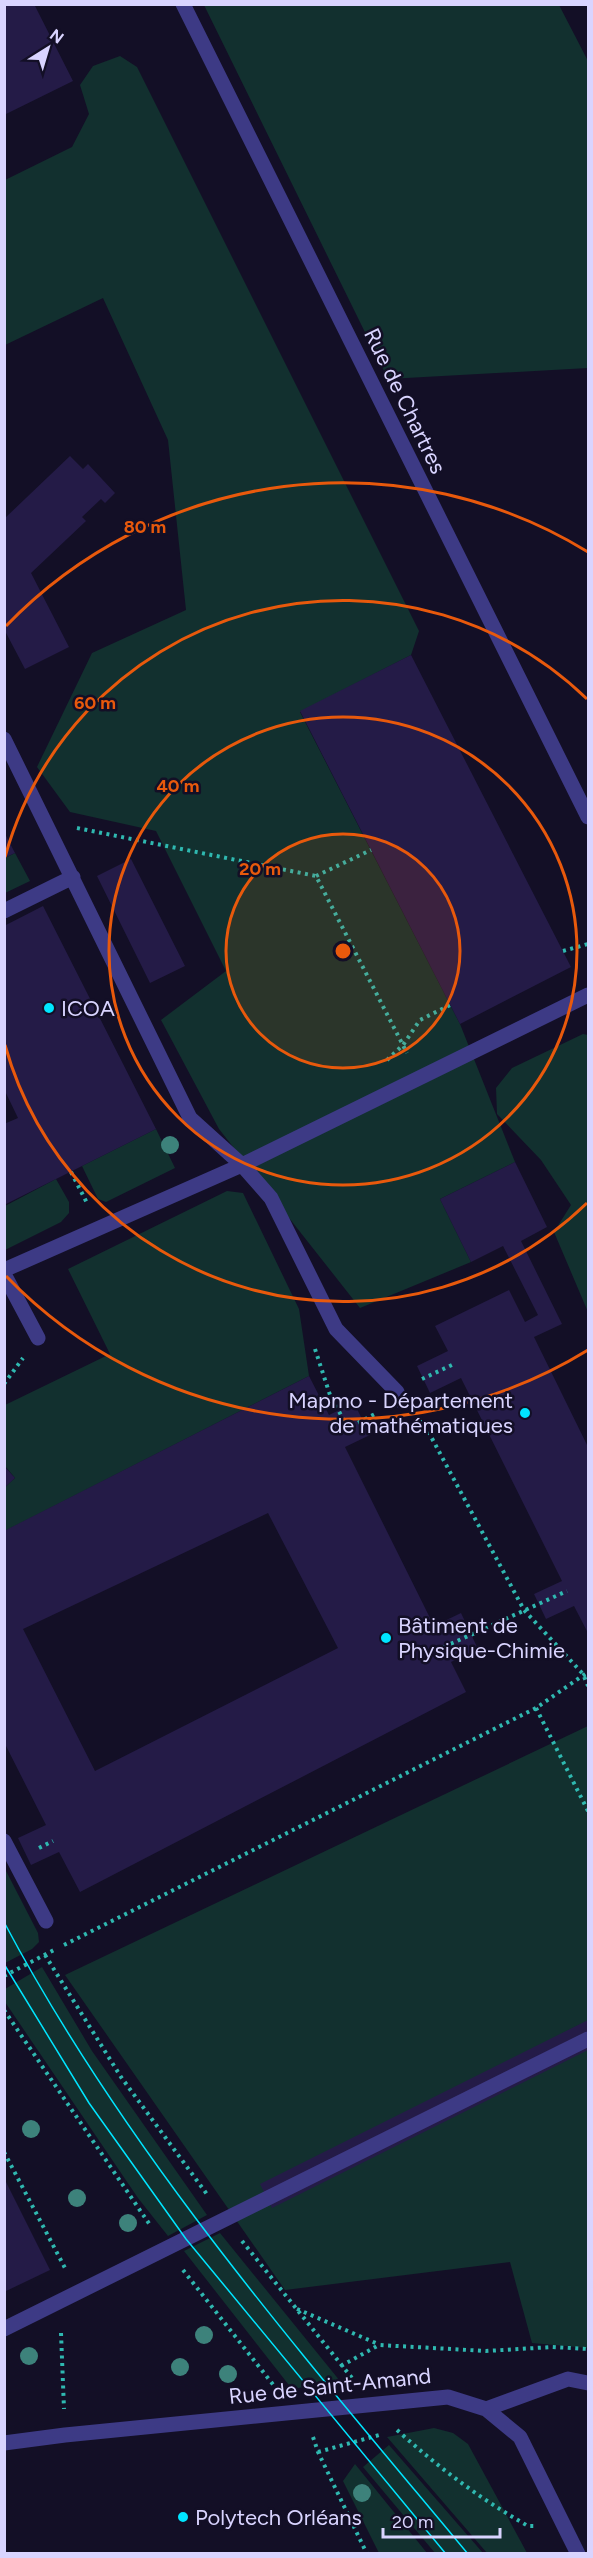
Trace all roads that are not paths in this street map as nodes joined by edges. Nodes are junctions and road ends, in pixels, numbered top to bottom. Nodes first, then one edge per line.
1 (183, 4) edge
2 (4, 739) edge
3 (588, 817) edge
4 (73, 878) junction
5 (4, 911) edge
6 (588, 995) edge
7 (242, 1165) junction
8 (4, 1272) edge
9 (38, 1338) dead end
10 (401, 1401) road end
11 (4, 1841) edge
12 (46, 1921) dead end
13 (588, 2039) edge
14 (4, 2329) edge
15 (588, 2383) edge
16 (486, 2409) junction
17 (4, 2443) edge
18 (578, 2553) edge

1 - 3 street, Rue de Chartres
2 - 4 street
4 - 5 street
4 - 7 street
6 - 7 street
7 - 8 street
7 - 10 street
8 - 9 street
11 - 12 street
13 - 14 street
15 - 16 street
16 - 17 street, Rue de Saint-Amand
16 - 18 street, Rue de Saint-Amand

